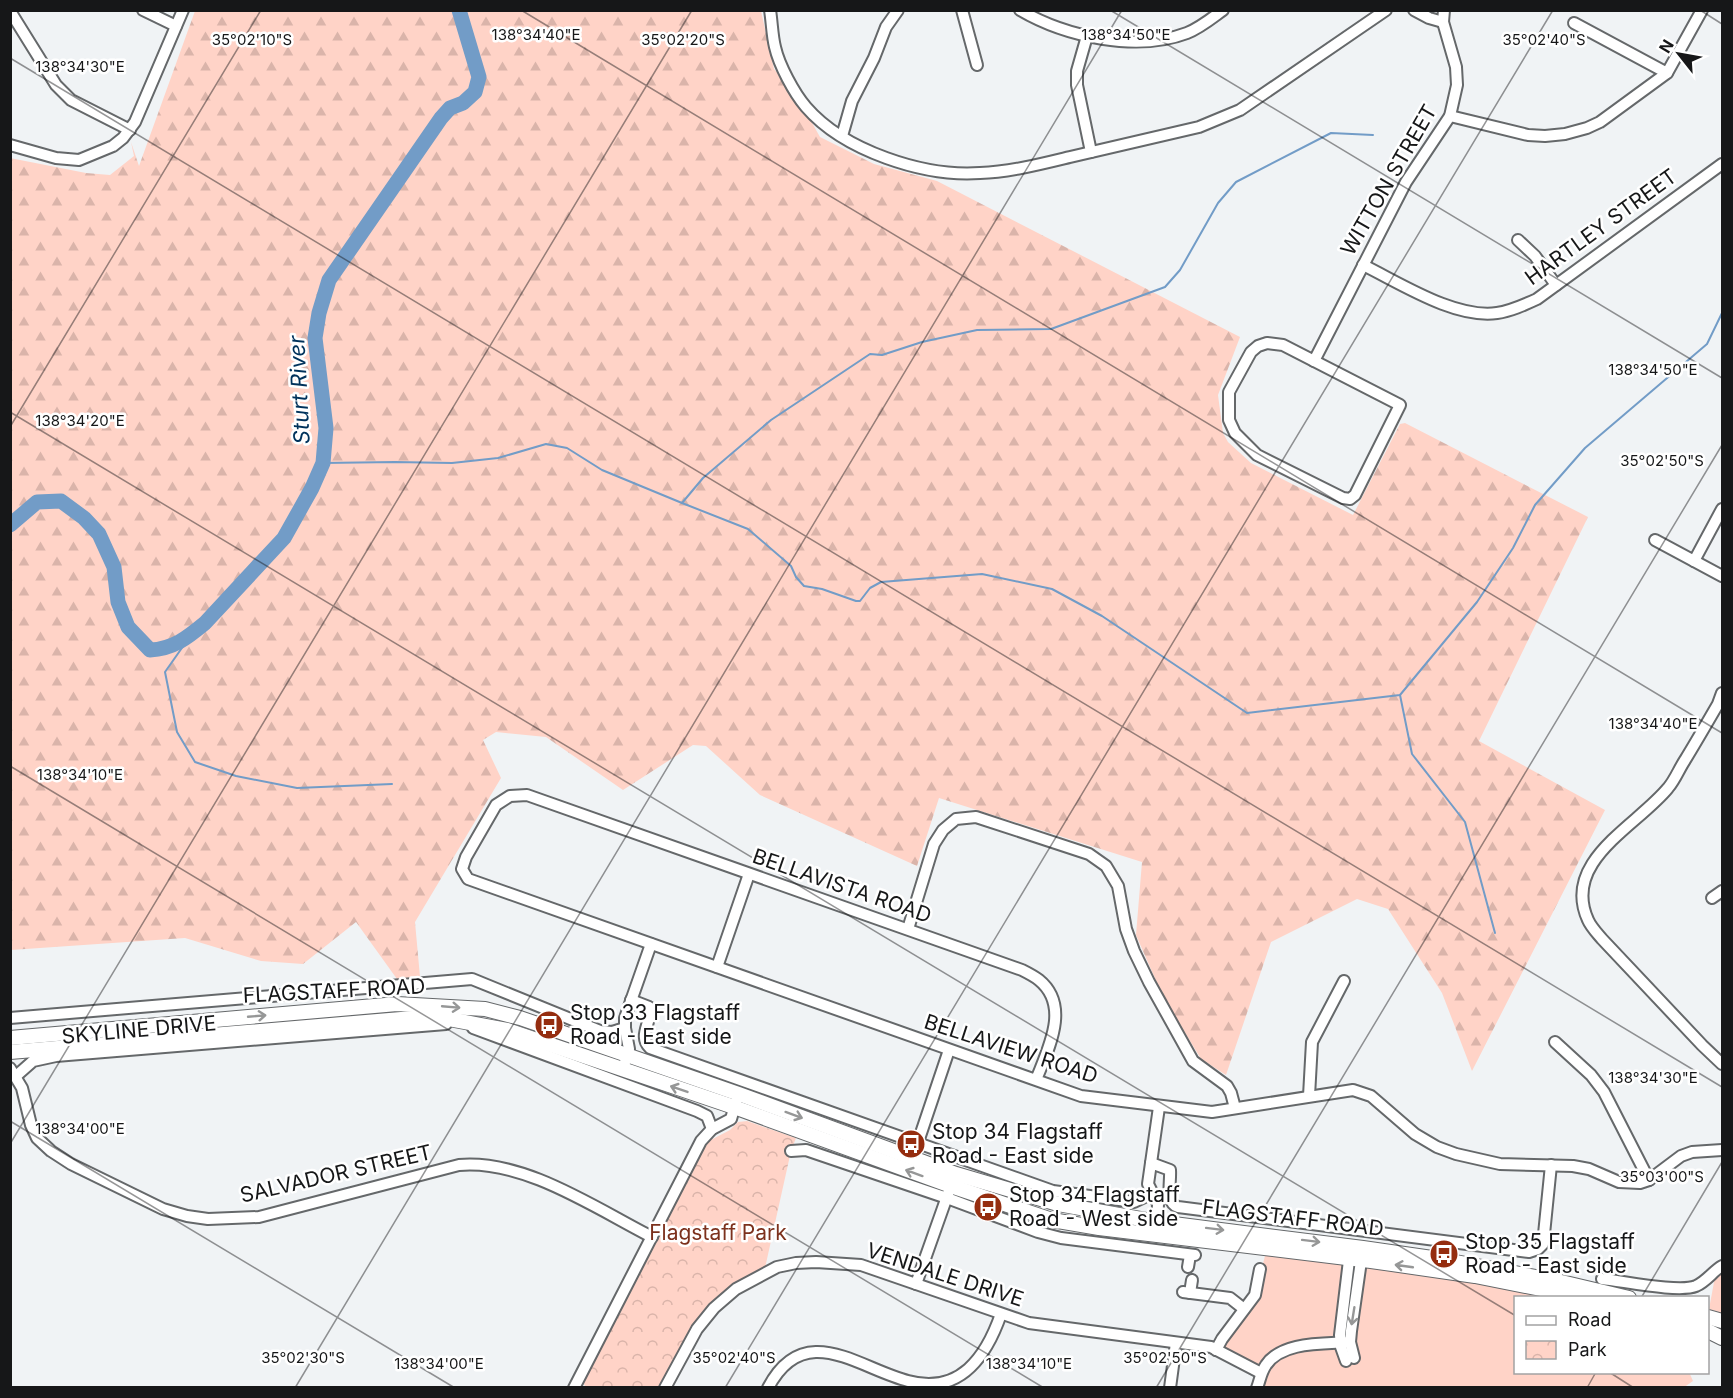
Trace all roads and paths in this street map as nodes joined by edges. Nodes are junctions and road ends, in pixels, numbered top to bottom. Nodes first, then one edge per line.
1 (143, 10) edge
2 (183, 10) edge
3 (770, 10) edge
4 (898, 10) edge
5 (962, 10) edge
6 (1020, 10) edge
7 (1223, 10) edge
8 (1386, 10) edge
9 (1414, 10) edge
10 (1444, 10) edge
11 (1702, 10) edge
12 (10, 11) edge
13 (1443, 22) junction
14 (1574, 23) dead end
15 (176, 27) junction
16 (1087, 36) junction
17 (977, 65) dead end
18 (1668, 72) junction
19 (1450, 116) junction
20 (130, 130) junction
21 (842, 136) junction
22 (10, 145) edge
23 (1090, 152) junction
24 (1720, 171) edge
25 (1518, 240) dead end
26 (1363, 265) junction
27 (1556, 285) junction
28 (1314, 361) junction
29 (1722, 509) edge
30 (1655, 540) dead end
31 (1694, 561) junction
32 (1722, 576) edge
33 (1722, 693) edge
34 (527, 795) joint
35 (749, 874) junction
36 (1722, 891) edge
37 (1712, 898) dead end
38 (908, 929) junction
39 (651, 944) junction
40 (717, 967) junction
41 (1344, 981) dead end
42 (631, 1000) junction
43 (10, 1018) edge
44 (625, 1028) junction
45 (10, 1038) edge
46 (1555, 1042) dead end
47 (949, 1050) junction
48 (10, 1052) edge
49 (628, 1056) junction
50 (1722, 1064) edge
51 (623, 1070) junction
52 (13, 1072) edge
53 (1036, 1080) junction
54 (1310, 1096) junction
55 (736, 1101) junction
56 (1159, 1107) junction
57 (1235, 1108) junction
58 (712, 1129) junction
59 (918, 1142) junction
60 (1722, 1150) edge
61 (791, 1151) dead end
62 (1151, 1163) junction
63 (1551, 1165) junction
64 (1649, 1180) junction
65 (951, 1186) junction
66 (1151, 1194) junction
67 (1157, 1228) junction
68 (651, 1237) junction
69 (1356, 1253) junction
70 (1722, 1266) edge
71 (1188, 1267) dead end
72 (1260, 1269) dead end
73 (1602, 1279) dead end
74 (1192, 1280) dead end
75 (916, 1284) junction
76 (1576, 1296) edge
77 (1620, 1296) edge
78 (1244, 1309) junction
79 (1001, 1314) junction
80 (1176, 1343) junction
81 (1345, 1343) junction
82 (1216, 1350) junction
83 (1350, 1359) dead end
84 (1262, 1373) junction
85 (574, 1388) edge
86 (665, 1388) edge
87 (768, 1388) edge
88 (1170, 1388) edge
89 (1257, 1388) edge

1 - 15 street
2 - 15 street
3 - 21 street
4 - 21 street
5 - 17 street
6 - 16 street
7 - 16 street
8 - 23 street
9 - 13 street
10 - 13 street, WITTON STREET
11 - 18 street
12 - 20 street
13 - 19 street, WITTON STREET
14 - 18 street
15 - 20 street
16 - 23 street
18 - 19 street
19 - 26 street, WITTON STREET
20 - 22 street
21 - 23 street
24 - 27 street, HARTLEY STREET
25 - 27 street
26 - 27 street, HARTLEY STREET
26 - 28 street, WITTON STREET
28 - 28 street
29 - 31 street
30 - 31 street
31 - 32 street
33 - 50 street
34 - 35 street, BELLAVISTA ROAD
34 - 39 street, BELLAVIEW ROAD
35 - 38 street, BELLAVISTA ROAD
35 - 40 street
36 - 37 street
38 - 53 street, BELLAVISTA ROAD
38 - 57 street
39 - 40 street, BELLAVIEW ROAD
39 - 42 street
40 - 47 street, BELLAVIEW ROAD
41 - 54 street
42 - 44 street
42 - 59 street
43 - 44 street
44 - 49 street
45 -> 49 main road, FLAGSTAFF ROAD
46 - 64 street
47 - 53 street, BELLAVIEW ROAD
47 - 59 street
48 - 51 main road, FLAGSTAFF ROAD
49 - 51 street
49 - 55 main road, FLAGSTAFF ROAD
55 -> 51 main road, FLAGSTAFF ROAD
52 - 58 street, SKYLINE DRIVE
52 - 68 street, SALVADOR STREET
53 - 56 street, BELLAVIEW ROAD
54 - 57 street, BELLAVIEW ROAD
54 - 63 street, BELLAVIEW ROAD
55 - 58 street
55 - 65 main road, FLAGSTAFF ROAD
56 - 57 street, BELLAVIEW ROAD
56 - 62 street
58 - 68 street
59 - 66 street
60 - 64 street
61 - 65 street
62 - 63 street
62 - 66 street
63 - 64 street, BELLAVIEW ROAD
65 - 67 main road, FLAGSTAFF ROAD
65 - 71 street
65 - 75 street
66 - 67 street
67 - 69 main road, FLAGSTAFF ROAD
68 - 85 street
76 -> 69 main road, FLAGSTAFF ROAD
69 - 77 main road, FLAGSTAFF ROAD
69 - 81 street
70 - 73 street
72 - 78 street
74 - 78 street
75 - 79 street, VENDALE DRIVE
75 - 86 street, VENDALE DRIVE
78 - 82 street
79 - 80 street, VENDALE DRIVE
79 - 87 street
80 - 82 street, VENDALE DRIVE
80 - 88 street
81 - 83 street
81 - 84 street
82 - 84 street, VENDALE DRIVE
84 - 89 street

